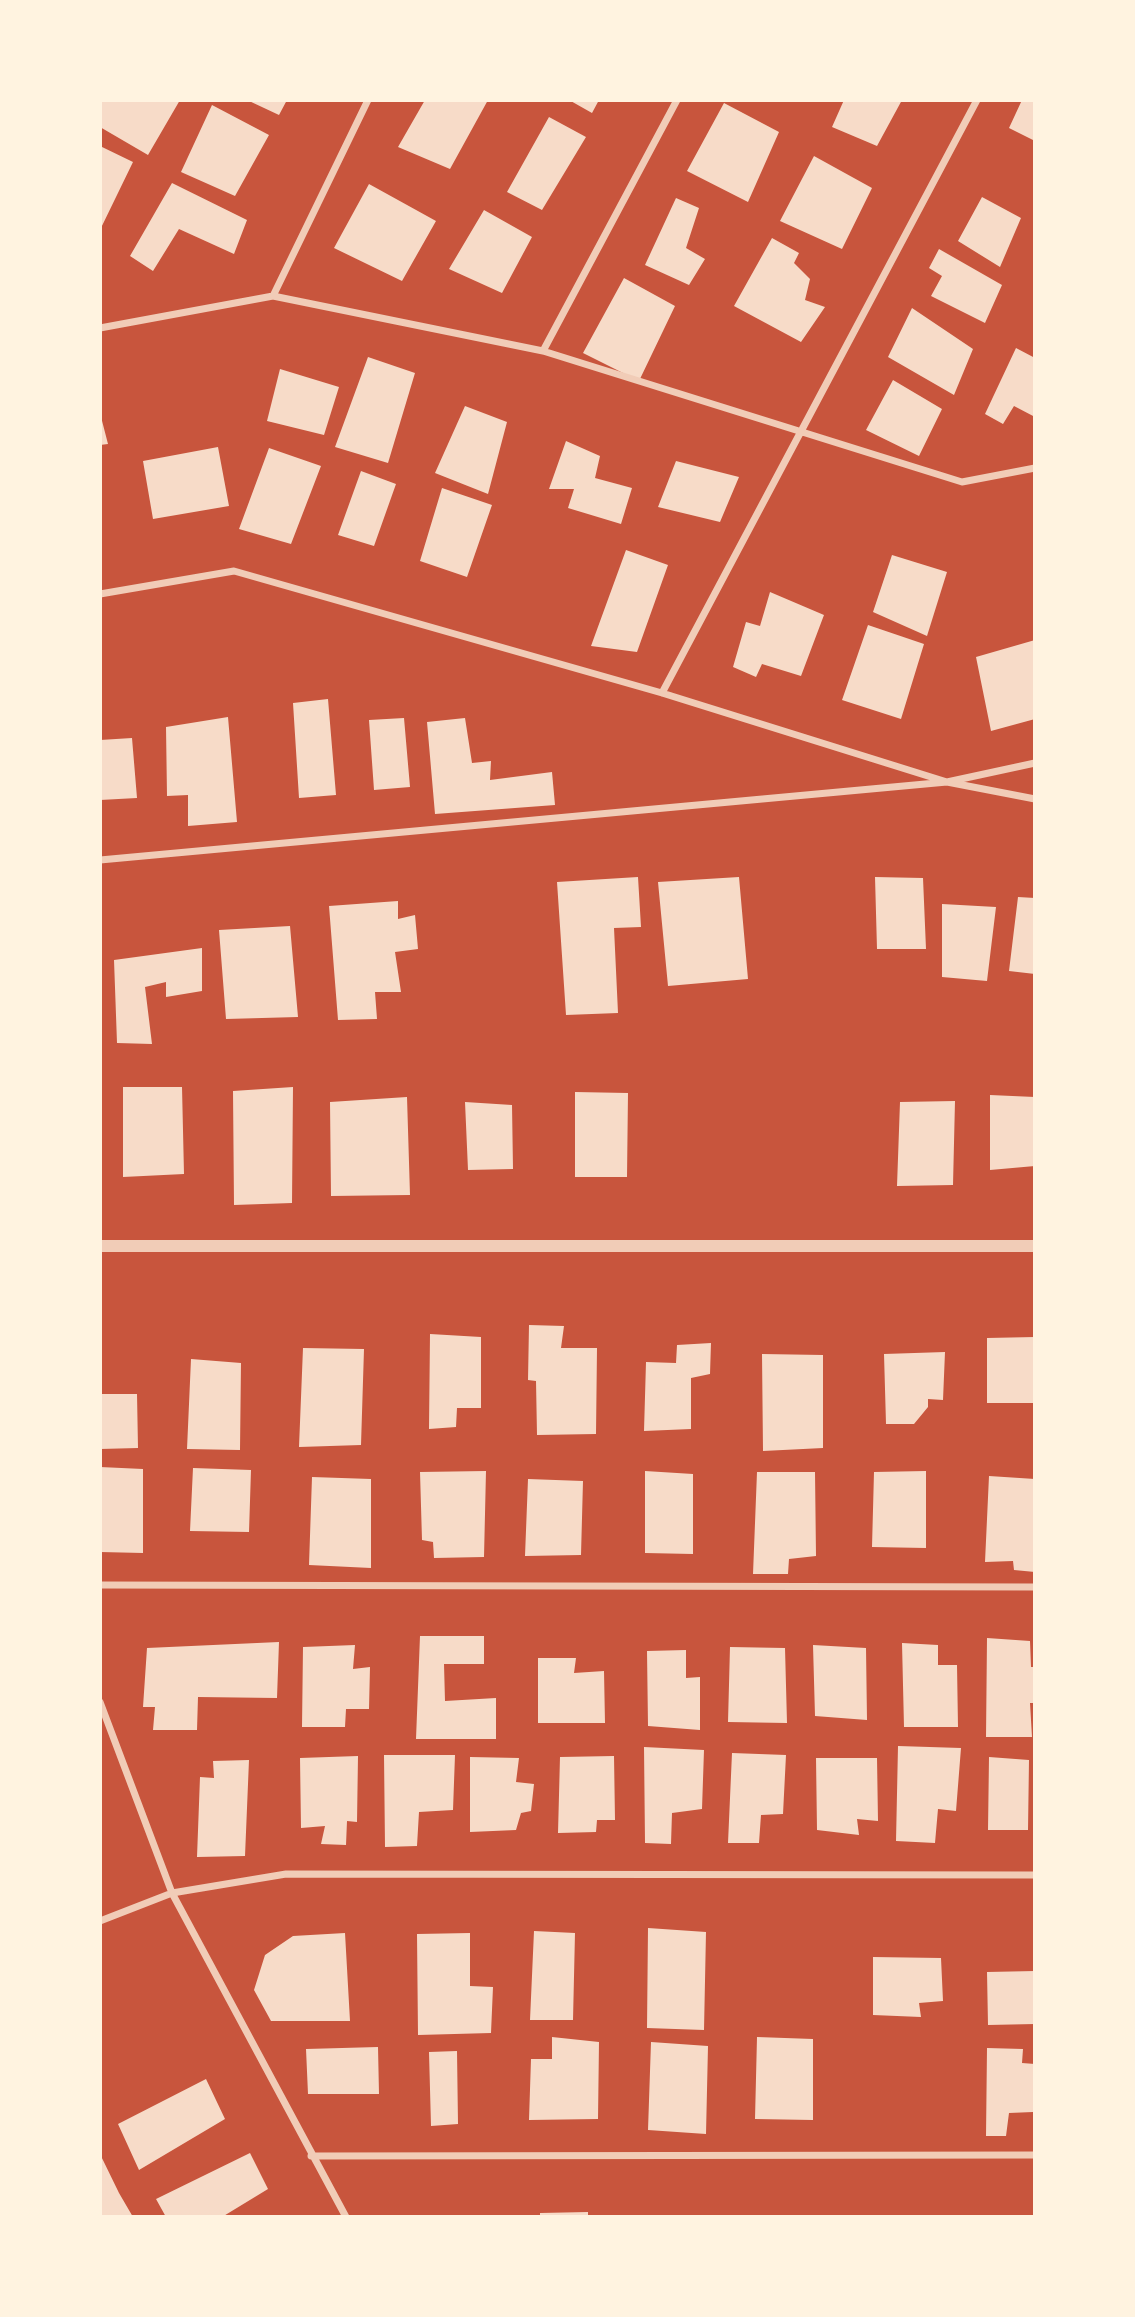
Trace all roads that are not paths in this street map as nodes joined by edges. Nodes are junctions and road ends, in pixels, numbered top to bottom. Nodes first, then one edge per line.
1 (368, 100) edge
2 (677, 100) edge
3 (977, 100) edge
4 (273, 296) junction
5 (100, 328) edge
6 (543, 351) junction
7 (800, 433) junction
8 (1035, 468) edge
9 (100, 593) edge
10 (662, 692) junction
11 (1035, 763) edge
12 (947, 782) junction
13 (1035, 799) edge
14 (100, 860) edge
15 (100, 1246) edge
16 (1035, 1246) edge
17 (100, 1585) edge
18 (1035, 1587) edge
19 (100, 1702) edge
20 (1035, 1875) edge
21 (172, 1892) junction
22 (100, 1921) edge
23 (1035, 2155) edge
24 (311, 2157) junction
25 (346, 2217) edge

1 - 4 street
2 - 6 street
3 - 7 street
4 - 5 street
4 - 6 street
6 - 7 street
7 - 8 street
7 - 10 street
9 - 10 street
10 - 12 street
11 - 12 street
12 - 13 street
12 - 14 street
15 - 16 street
17 - 18 street
19 - 21 street
20 - 21 street
21 - 22 street
21 - 24 street
23 - 24 street
24 - 25 street

